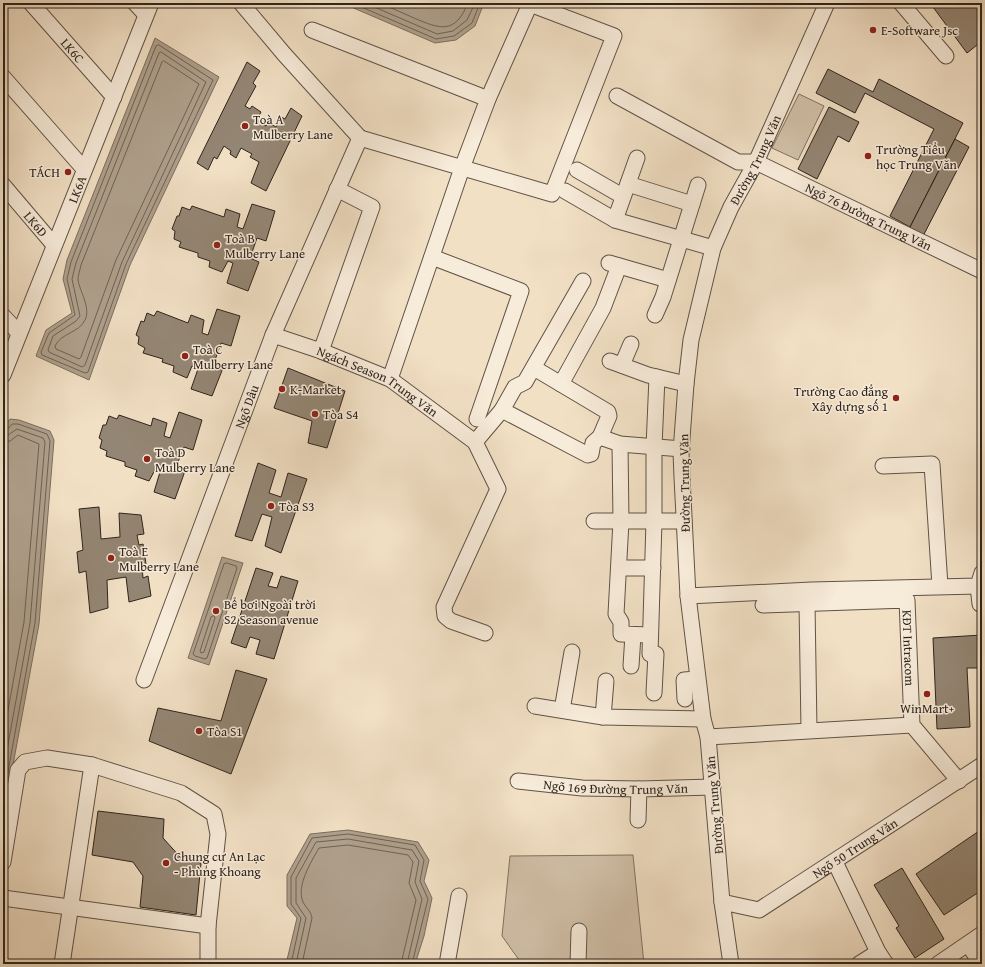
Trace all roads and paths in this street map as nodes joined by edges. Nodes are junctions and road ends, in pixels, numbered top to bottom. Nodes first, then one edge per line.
1 (31, 3) edge
2 (135, 3) edge
3 (241, 3) edge
4 (827, 3) edge
5 (901, 3) edge
6 (530, 4) edge
7 (148, 9) edge
8 (312, 30) dead end
9 (946, 56) dead end
10 (3, 77) edge
11 (618, 96) dead end
12 (114, 97) junction
13 (488, 99) junction
14 (360, 138) junction
15 (637, 158) dead end
16 (756, 162) junction
17 (462, 168) junction
18 (84, 170) junction
19 (577, 170) dead end
20 (623, 183) junction
21 (3, 184) edge
22 (698, 185) dead end
23 (337, 189) junction
24 (565, 191) dead end
25 (692, 204) junction
26 (612, 218) junction
27 (681, 239) junction
28 (54, 244) junction
29 (713, 248) junction
30 (432, 257) junction
31 (982, 271) edge
32 (668, 280) junction
33 (583, 281) dead end
34 (655, 315) dead end
35 (3, 316) edge
36 (18, 332) junction
37 (273, 335) junction
38 (631, 344) dead end
39 (321, 351) junction
40 (534, 368) junction
41 (3, 375) edge
42 (657, 377) junction
43 (390, 379) junction
44 (561, 384) junction
45 (686, 384) junction
46 (502, 410) junction
47 (477, 419) dead end
48 (600, 437) junction
49 (475, 442) junction
50 (620, 444) junction
51 (654, 447) junction
52 (682, 449) junction
53 (883, 466) dead end
54 (594, 521) dead end
55 (621, 521) junction
56 (654, 521) junction
57 (684, 521) junction
58 (619, 568) junction
59 (653, 568) junction
60 (980, 580) edge
61 (940, 586) junction
62 (688, 596) junction
63 (807, 604) junction
64 (980, 604) dead end
65 (763, 605) dead end
66 (485, 633) dead end
67 (632, 635) junction
68 (650, 636) junction
69 (572, 652) dead end
70 (631, 666) dead end
71 (697, 679) junction
72 (144, 680) dead end
73 (606, 680) dead end
74 (654, 693) dead end
75 (685, 699) dead end
76 (535, 706) dead end
77 (562, 710) junction
78 (602, 717) junction
79 (703, 719) junction
80 (912, 725) junction
81 (809, 730) junction
82 (708, 736) junction
83 (92, 765) junction
84 (982, 765) edge
85 (518, 781) dead end
86 (959, 781) junction
87 (713, 786) junction
88 (640, 789) junction
89 (638, 820) dead end
90 (3, 862) edge
91 (835, 862) junction
92 (459, 896) dead end
93 (3, 898) edge
94 (722, 902) junction
95 (71, 909) junction
96 (208, 926) junction
97 (578, 931) dead end
98 (982, 934) edge
99 (968, 944) junction
100 (882, 958) edge
101 (62, 964) edge
102 (208, 964) edge
103 (447, 964) edge
104 (578, 964) edge
105 (731, 964) edge
106 (859, 964) edge
107 (938, 964) edge
108 (981, 964) edge

1 - 12 street, LK6C
2 - 7 street
3 - 14 street
4 - 16 street, Đường Trung Văn
5 - 9 street
6 - 13 street
6 - 17 street
7 - 12 street, LK6A
8 - 13 street
10 - 18 street
11 - 16 street
12 - 18 street, LK6A
13 - 17 street
14 - 17 street
14 - 23 street, Ngõ Dâu
15 - 20 street
16 - 29 street, Đường Trung Văn
16 - 31 street, Ngõ 76 Đường Trung Văn
17 - 30 street
18 - 28 street, LK6A
19 - 20 street
20 - 25 street
20 - 26 street
21 - 28 street, LK6D
22 - 25 street
23 - 37 street, Ngõ Dâu
23 - 39 street
24 - 26 street
25 - 27 street
26 - 27 street
27 - 29 street
27 - 32 street
28 - 36 street, LK6A
29 - 45 street, Đường Trung Văn
30 - 43 street
30 - 47 street
32 - 34 street
32 - 44 street
33 - 40 street
35 - 36 street
36 - 41 street, LK6A
37 - 39 street, Ngách Season Trung Văn
37 - 72 street, Ngõ Dâu
38 - 42 street
39 - 43 street, Ngách Season Trung Văn
40 - 44 street
40 - 46 street
42 - 45 street
42 - 51 street
43 - 49 street, Ngách Season Trung Văn
44 - 48 street
45 - 52 street, Đường Trung Văn
46 - 48 street
46 - 49 street
48 - 50 street
49 - 66 street
50 - 51 street
50 - 55 street
51 - 52 street
51 - 56 street
52 - 57 street, Đường Trung Văn
53 - 61 street
54 - 55 street
55 - 56 street
55 - 58 street
56 - 57 street
56 - 59 street
57 - 62 street, Đường Trung Văn
58 - 59 street
58 - 67 street
59 - 68 street
60 - 61 street
60 - 64 street
61 - 62 street
62 - 71 street, Đường Trung Văn
63 - 65 street, KĐT Intracom
63 - 80 street, KĐT Intracom
63 - 81 street
67 - 68 street
67 - 70 street
68 - 74 street
69 - 77 street
71 - 75 street
71 - 79 street, Đường Trung Văn
73 - 78 street
76 - 77 street
77 - 78 street
78 - 79 street
79 - 82 street, Đường Trung Văn
80 - 81 street
80 - 86 street
81 - 82 street
82 - 87 street, Đường Trung Văn
83 - 90 street
83 - 95 street
83 - 96 street
84 - 86 street, Ngõ 50 Trung Văn
85 - 88 street, Ngõ 169 Đường Trung Văn
86 - 91 street, Ngõ 50 Trung Văn
87 - 88 street, Ngõ 169 Đường Trung Văn
87 - 94 street, Đường Trung Văn
88 - 89 street
91 - 94 street, Ngõ 50 Trung Văn
91 - 100 street
92 - 103 street
93 - 95 street
94 - 105 street, Đường Trung Văn
95 - 96 street
95 - 101 street
96 - 102 street
97 - 104 street
98 - 99 street
99 - 107 street
99 - 108 street
100 - 106 street

